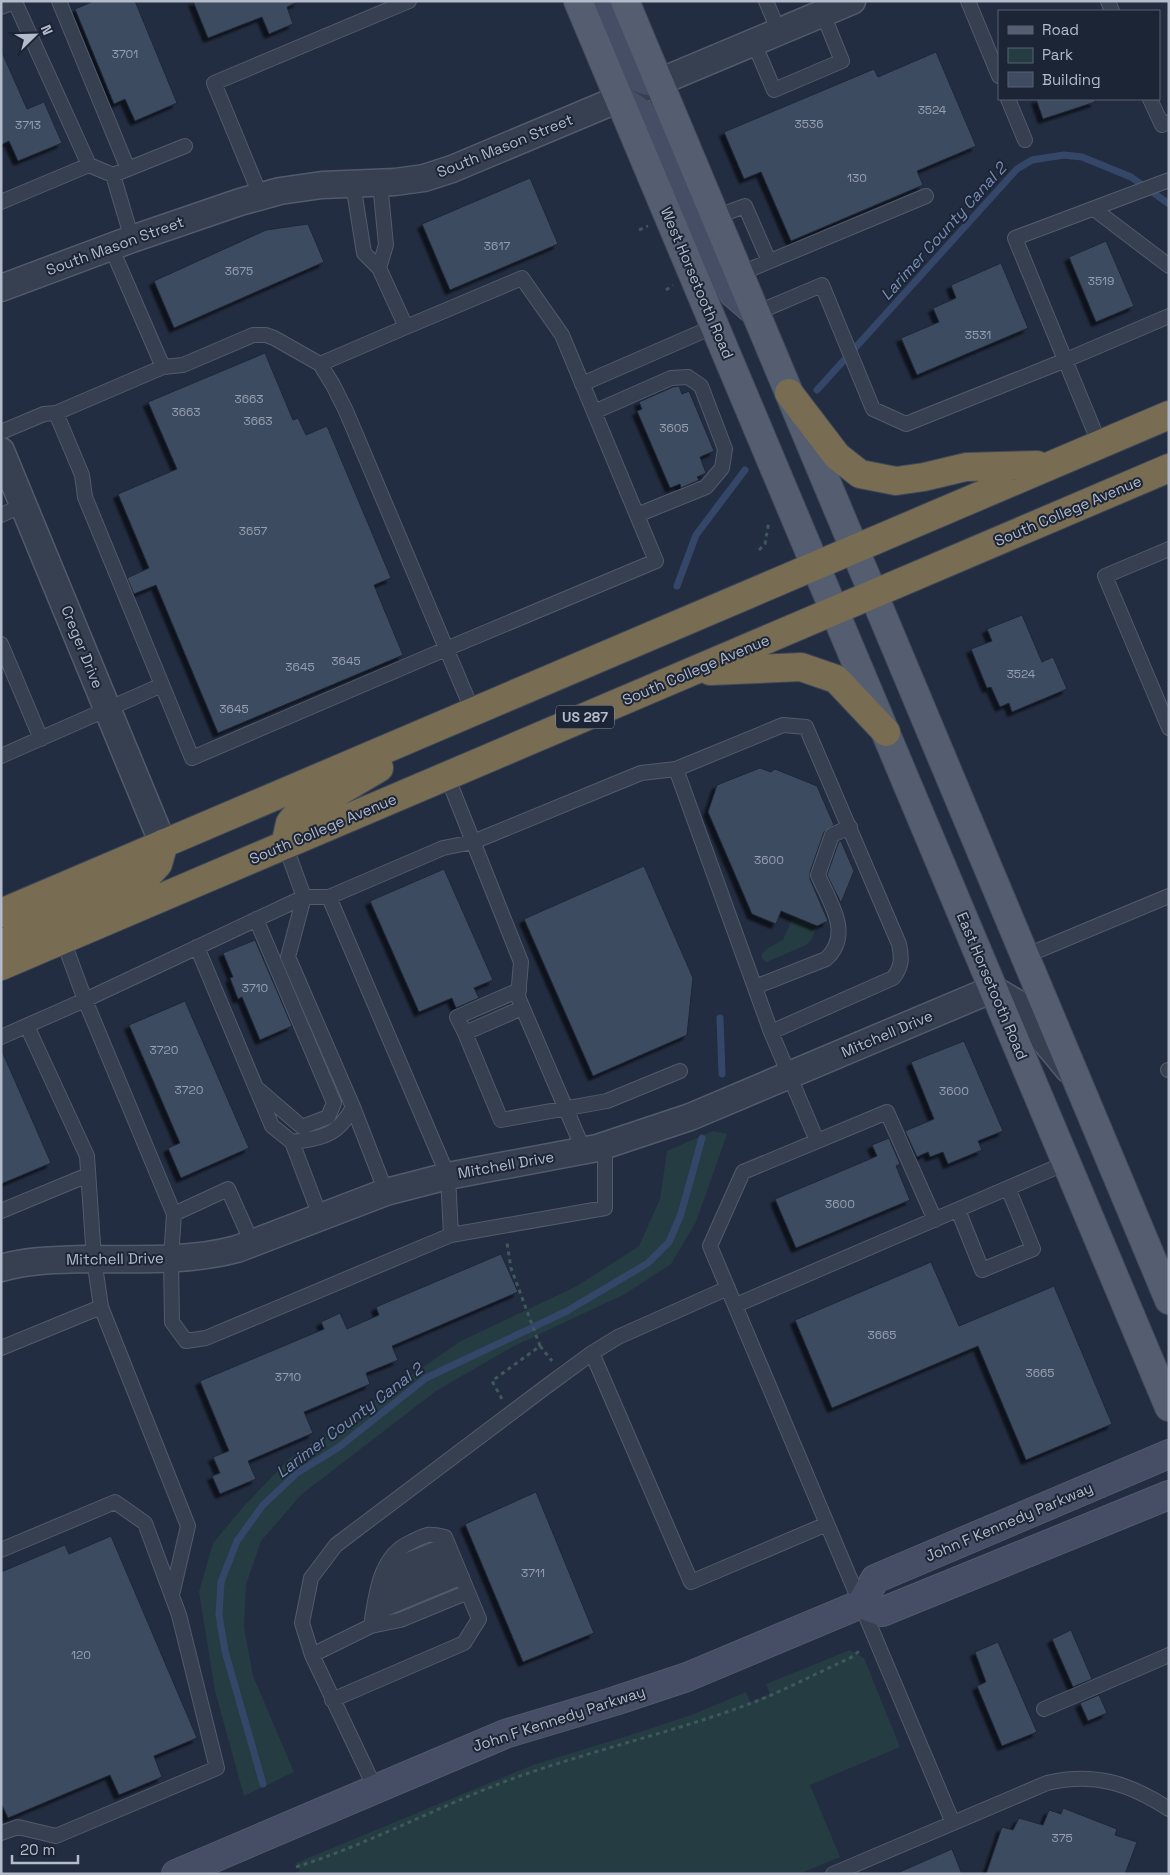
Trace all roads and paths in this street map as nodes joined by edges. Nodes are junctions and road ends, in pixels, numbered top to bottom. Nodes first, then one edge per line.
1 (59, 1) edge
2 (408, 1) edge
3 (578, 1) edge
4 (597, 1) edge
5 (625, 1) edge
6 (766, 1) edge
7 (852, 1) edge
8 (968, 1) edge
9 (1, 7) edge
10 (823, 14) junction
11 (780, 32) junction
12 (754, 43) junction
13 (998, 74) edge
14 (659, 83) junction
15 (620, 100) junction
16 (1008, 100) edge
17 (1150, 100) edge
18 (1169, 122) edge
19 (1025, 140) dead end
20 (185, 146) dead end
21 (89, 166) junction
22 (128, 169) junction
23 (113, 175) junction
24 (1165, 181) edge
25 (380, 182) junction
26 (353, 184) junction
27 (261, 196) junction
28 (926, 196) dead end
29 (1, 202) edge
30 (1094, 209) junction
31 (715, 218) junction
32 (649, 226) dead end
33 (639, 230) dead end
34 (122, 243) junction
35 (769, 261) junction
36 (1169, 266) edge
37 (379, 268) junction
38 (739, 274) junction
39 (1, 288) edge
40 (756, 313) junction
41 (1169, 316) edge
42 (715, 326) junction
43 (406, 327) junction
44 (1066, 360) junction
45 (320, 364) junction
46 (163, 367) junction
47 (582, 384) junction
48 (790, 393) junction
49 (594, 412) junction
50 (56, 413) junction
51 (1169, 415) edge
52 (1, 432) edge
53 (1100, 444) junction
54 (1, 451) edge
55 (1053, 464) junction
56 (1169, 468) edge
57 (12, 510) edge
58 (637, 515) junction
59 (769, 520) dead end
60 (854, 549) junction
61 (1169, 549) edge
62 (759, 550) dead end
63 (816, 566) junction
64 (874, 595) junction
65 (834, 611) junction
66 (1, 644) edge
67 (446, 649) junction
68 (693, 671) junction
69 (162, 685) junction
70 (1164, 702) edge
71 (107, 708) junction
72 (473, 712) junction
73 (1169, 728) edge
74 (886, 732) junction
75 (423, 734) junction
76 (41, 739) junction
77 (1, 756) edge
78 (676, 769) junction
79 (447, 776) junction
80 (850, 827) junction
81 (473, 842) junction
82 (164, 843) junction
83 (285, 845) junction
84 (1169, 896) edge
85 (304, 897) junction
86 (329, 897) junction
87 (1, 913) edge
88 (256, 920) junction
89 (63, 940) junction
90 (1, 947) edge
91 (197, 947) junction
92 (1025, 956) junction
93 (1, 966) edge
94 (755, 988) junction
95 (993, 989) junction
96 (519, 990) junction
97 (86, 1000) junction
98 (522, 1008) junction
99 (27, 1026) junction
100 (771, 1032) junction
101 (464, 1033) junction
102 (1, 1037) edge
103 (680, 1071) dead end
104 (790, 1075) junction
105 (1077, 1080) junction
106 (256, 1088) junction
107 (353, 1107) junction
108 (566, 1109) junction
109 (817, 1141) junction
110 (292, 1142) junction
111 (595, 1148) junction
112 (1066, 1163) junction
113 (88, 1175) junction
114 (448, 1176) junction
115 (1008, 1188) junction
116 (386, 1192) junction
117 (958, 1210) junction
118 (1, 1211) edge
119 (174, 1214) junction
120 (320, 1216) junction
121 (935, 1220) junction
122 (504, 1225) junction
123 (451, 1235) junction
124 (252, 1243) junction
125 (172, 1258) junction
126 (94, 1259) junction
127 (1, 1268) edge
128 (728, 1288) junction
129 (1169, 1300) edge
130 (736, 1305) junction
131 (101, 1307) junction
132 (1, 1348) edge
133 (592, 1353) junction
134 (1169, 1407) edge
135 (511, 1412) junction
136 (1169, 1454) edge
137 (1169, 1495) edge
138 (827, 1524) junction
139 (1, 1550) edge
140 (455, 1561) junction
141 (382, 1576) junction
142 (468, 1592) junction
143 (171, 1596) junction
144 (376, 1598) junction
145 (861, 1604) junction
146 (372, 1620) junction
147 (862, 1650) dead end
148 (312, 1655) junction
149 (1169, 1655) edge
150 (332, 1700) junction
151 (1044, 1709) dead end
152 (375, 1788) junction
153 (1169, 1809) edge
154 (953, 1822) junction
155 (1, 1834) edge
156 (296, 1867) dead end
157 (176, 1874) edge
158 (833, 1874) edge

1 - 22 lane
2 - 27 lane
3 - 15 main road, West Horsetooth Road
4 - 14 street
5 - 14 main road
6 - 11 lane
7 - 10 street, South Mason Street
8 - 13 lane
9 - 21 lane
10 - 11 street, South Mason Street
10 - 12 lane
11 - 12 street, South Mason Street
12 - 14 street, South Mason Street
14 - 15 street, South Mason Street
14 - 31 main road
15 - 25 street, South Mason Street
15 - 40 street
15 - 42 main road, West Horsetooth Road
16 - 19 lane
17 - 18 lane
20 - 22 lane
21 - 23 lane
21 - 29 lane
22 - 23 lane
23 - 34 lane
24 - 30 lane
25 - 26 street, South Mason Street
25 - 37 lane
26 - 27 street, South Mason Street
26 - 37 lane
27 - 34 street, South Mason Street
28 - 35 lane
30 - 36 lane
30 - 44 lane
31 - 35 lane
31 - 38 main road
32 - 33 path
34 - 39 street, South Mason Street
34 - 46 lane
35 - 38 lane
37 - 43 lane
38 - 40 main road
40 - 44 lane
40 - 48 main road
41 - 44 lane
42 - 47 lane
42 - 63 main road, West Horsetooth Road
43 - 45 lane
43 - 47 lane
44 - 53 lane
45 - 46 lane
45 - 67 lane
46 - 50 lane
47 - 49 lane
48 - 55 highway
48 - 60 main road
49 - 58 lane
49 - 58 lane
50 - 52 lane
50 - 69 lane
51 - 53 highway
53 - 55 highway
54 - 57 street, Creger Drive
55 - 60 highway
56 - 64 highway, South College Avenue / US 287
57 - 71 street, Creger Drive
58 - 67 lane
59 - 62 path
60 - 63 highway
60 - 64 main road
61 - 70 lane
63 - 65 main road, East Horsetooth Road
63 - 72 highway
64 - 65 highway, South College Avenue / US 287
64 - 92 main road
65 - 68 highway, South College Avenue / US 287
65 - 74 main road, East Horsetooth Road
66 - 76 lane
67 - 69 lane
67 - 72 lane
68 - 74 highway
68 - 79 highway, South College Avenue / US 287
69 - 71 lane
70 - 73 lane
71 - 76 lane
71 - 82 street, Creger Drive
72 - 75 highway
74 - 95 main road, East Horsetooth Road
75 - 82 highway
75 - 83 highway
76 - 77 lane
78 - 80 lane
78 - 81 lane
78 - 94 lane
79 - 81 lane
79 - 83 highway, South College Avenue / US 287
80 - 94 lane
80 - 100 lane
81 - 86 lane
81 - 96 lane
82 - 87 highway
82 - 90 highway
83 - 85 lane
83 - 89 highway, South College Avenue / US 287
84 - 92 lane
85 - 86 lane
85 - 88 lane
85 - 107 lane
86 - 114 lane
88 - 91 lane
88 - 106 lane
89 - 93 highway, South College Avenue / US 287
89 - 97 lane
91 - 97 lane
91 - 106 lane
92 - 105 main road
94 - 100 lane
95 - 104 street, Mitchell Drive
95 - 105 street
95 - 112 main road, East Horsetooth Road
96 - 98 lane
96 - 101 lane
97 - 99 lane
97 - 119 lane
98 - 101 lane
98 - 108 lane
99 - 102 lane
99 - 113 lane
100 - 104 lane
101 - 108 lane
103 - 108 lane
104 - 109 lane
104 - 111 street, Mitchell Drive
105 - 129 main road
106 - 110 lane
107 - 110 lane
107 - 116 lane
108 - 111 lane
109 - 121 lane
109 - 128 lane
110 - 120 lane
111 - 114 street, Mitchell Drive
111 - 122 lane
112 - 115 lane
112 - 134 main road, East Horsetooth Road
113 - 118 lane
113 - 126 lane
114 - 116 street, Mitchell Drive
114 - 123 lane
115 - 117 lane
115 - 117 lane
116 - 120 street, Mitchell Drive
117 - 121 lane
119 - 124 lane
119 - 125 lane
120 - 124 street, Mitchell Drive
121 - 130 lane
122 - 123 lane
122 - 135 path
123 - 125 lane
124 - 125 street, Mitchell Drive
125 - 126 street, Mitchell Drive
126 - 127 street, Mitchell Drive
126 - 131 lane
128 - 130 lane
128 - 133 lane
130 - 138 lane
131 - 132 lane
131 - 143 lane
133 - 135 lane
133 - 138 lane
135 - 148 lane
136 - 145 street, John F Kennedy Parkway
137 - 145 street
138 - 145 lane
139 - 143 lane
140 - 141 lane
140 - 141 lane
140 - 142 lane
140 - 144 lane
140 - 146 lane
141 - 144 lane
142 - 146 lane
142 - 150 lane
143 - 155 lane
144 - 146 lane
145 - 152 street, John F Kennedy Parkway
145 - 154 lane
146 - 148 lane
147 - 156 path
148 - 150 lane
149 - 151 lane
150 - 152 lane
152 - 157 street, John F Kennedy Parkway
153 - 154 lane
154 - 158 lane

